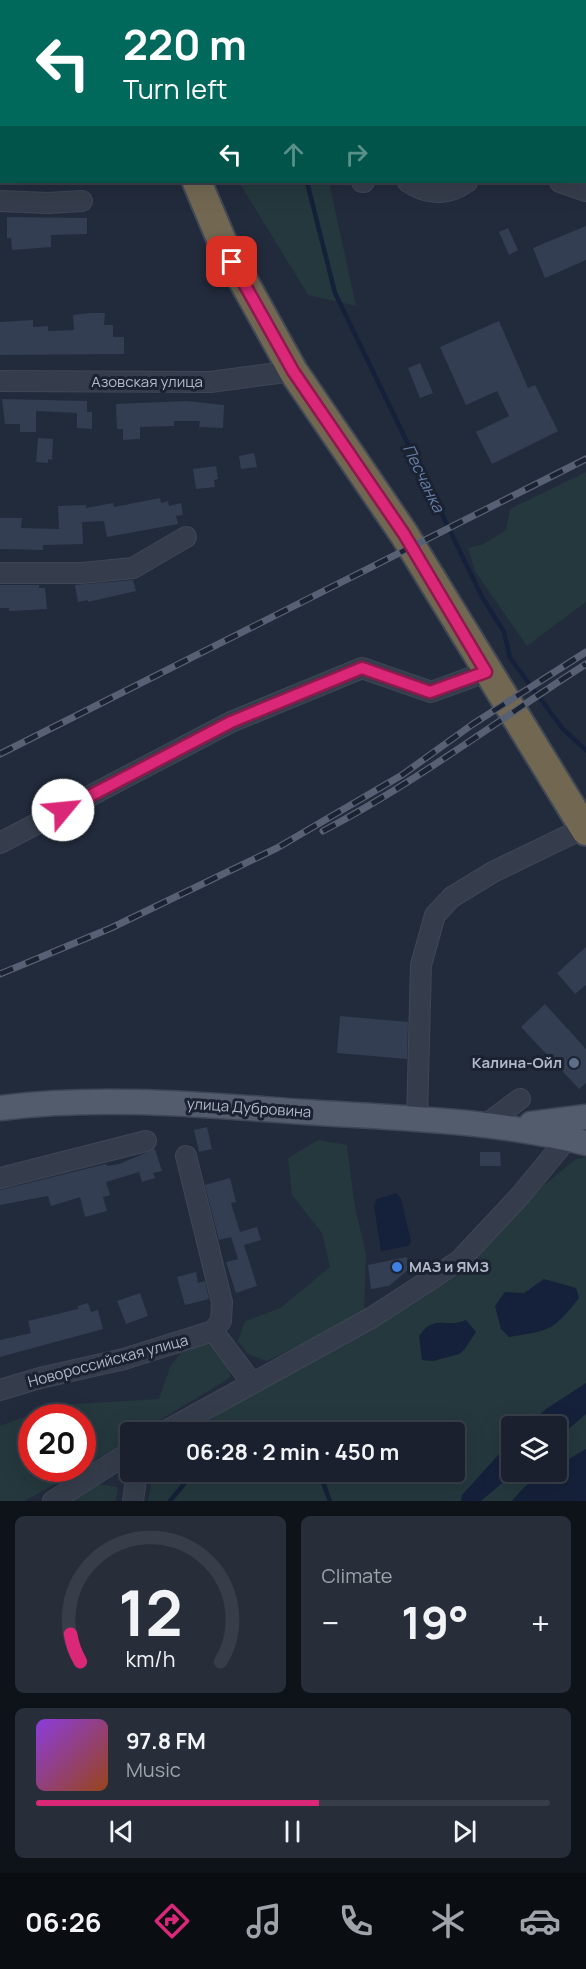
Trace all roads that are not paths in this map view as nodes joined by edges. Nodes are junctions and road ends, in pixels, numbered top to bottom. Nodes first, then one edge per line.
1 (197, 183) edge
2 (410, 183) edge
3 (466, 183) edge
4 (563, 183) edge
5 (586, 191) edge
6 (0, 201) edge
7 (82, 201) dead end
8 (293, 371) junction
9 (0, 381) edge
10 (186, 537) dead end
11 (0, 573) edge
12 (486, 672) junction
13 (585, 829) edge
14 (0, 843) edge
15 (520, 1100) dead end
16 (0, 1108) edge
17 (586, 1117) edge
18 (417, 1119) junction
19 (492, 1126) junction
20 (146, 1141) dead end
21 (577, 1141) edge
22 (186, 1156) dead end
23 (0, 1178) edge
24 (213, 1331) junction
25 (252, 1383) junction
26 (0, 1390) edge
27 (183, 1422) edge
28 (120, 1458) edge
29 (136, 1482) edge
30 (53, 1501) edge
31 (133, 1501) edge

1 - 8 highway
2 - 3 street
4 - 5 street
6 - 7 street
8 - 9 street, Азовская улица
8 - 12 highway
10 - 11 street
12 - 13 highway
12 - 14 street
13 - 18 street
15 - 19 street
16 - 18 main road, улица Дубровина
17 - 19 main road
18 - 19 main road, улица Дубровина
19 - 21 main road
20 - 23 street
21 - 25 street
22 - 24 street
24 - 25 street
24 - 26 street, Новороссийская улица
25 - 27 street
28 - 30 street
29 - 31 street

